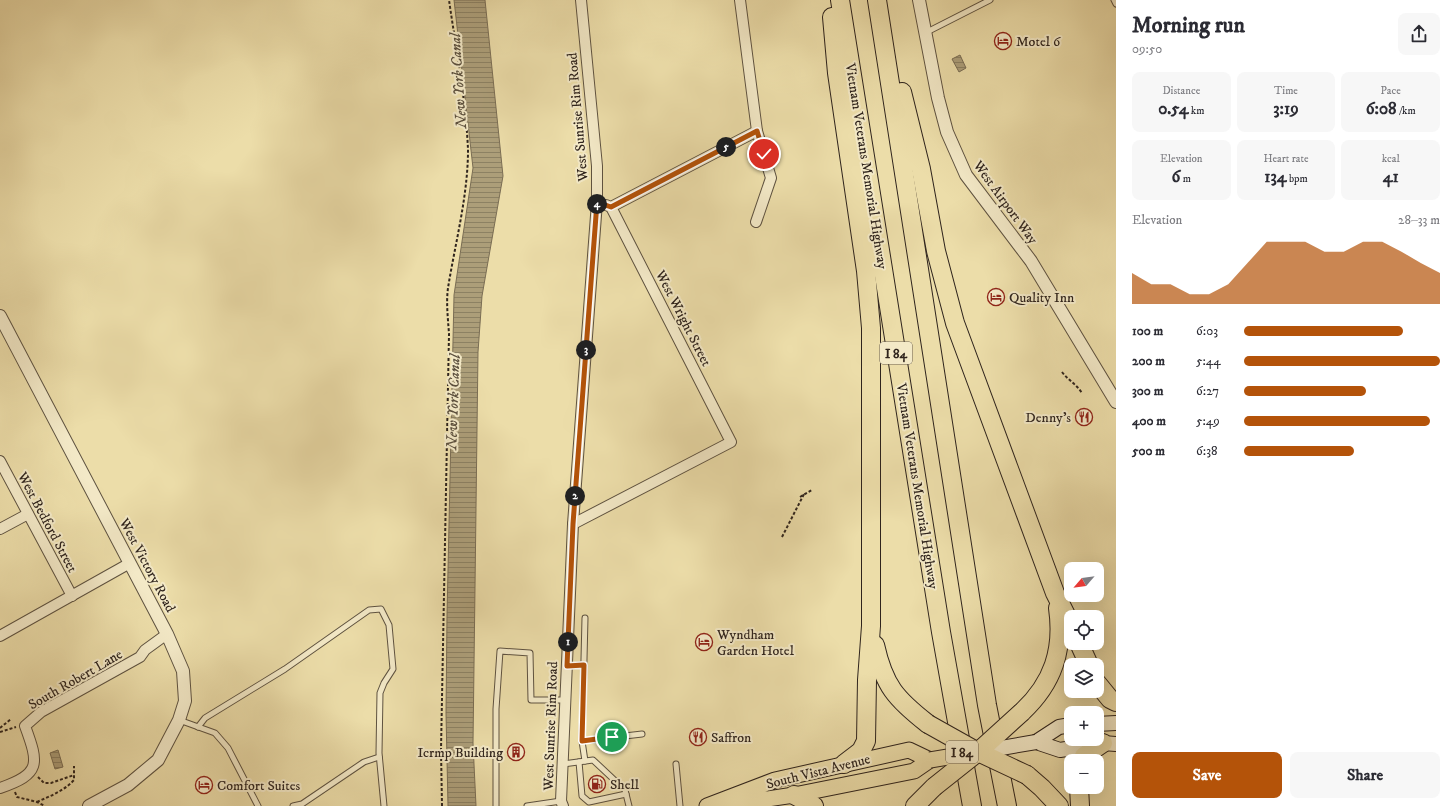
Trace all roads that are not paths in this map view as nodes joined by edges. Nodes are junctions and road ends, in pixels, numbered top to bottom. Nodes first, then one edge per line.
1 (581, 0) edge
2 (740, 0) edge
3 (831, 0) edge
4 (840, 0) edge
5 (878, 0) edge
6 (919, 0) edge
7 (990, 0) edge
8 (1114, 0) edge
9 (1116, 4) edge
10 (925, 33) junction
11 (757, 131) junction
12 (597, 202) junction
13 (611, 207) junction
14 (756, 222) dead end
15 (0, 316) edge
16 (1116, 402) edge
17 (0, 461) edge
18 (28, 514) junction
19 (573, 524) junction
20 (0, 528) edge
21 (130, 563) junction
22 (1056, 593) junction
23 (72, 596) junction
24 (1064, 610) edge
25 (585, 618) dead end
26 (871, 626) junction
27 (167, 634) junction
28 (0, 636) edge
29 (584, 665) junction
30 (567, 666) junction
31 (1104, 692) edge
32 (565, 700) junction
33 (1116, 702) edge
34 (179, 720) junction
35 (1116, 723) edge
36 (1104, 724) edge
37 (1064, 726) edge
38 (198, 727) junction
39 (642, 734) dead end
40 (582, 741) junction
41 (1036, 742) junction
42 (1110, 744) edge
43 (978, 752) junction
44 (1088, 754) edge
45 (379, 757) junction
46 (585, 760) junction
47 (930, 760) junction
48 (579, 762) junction
49 (562, 764) junction
50 (676, 764) dead end
51 (844, 764) junction
52 (0, 788) edge
53 (626, 794) junction
54 (1079, 794) edge
55 (794, 795) junction
56 (1005, 799) edge
57 (562, 803) edge
58 (89, 806) edge
59 (258, 806) edge
60 (293, 806) edge
61 (384, 806) edge
62 (496, 806) edge
63 (527, 806) edge
64 (629, 806) edge
65 (680, 806) edge
66 (707, 806) edge
67 (721, 806) edge
68 (814, 806) edge
69 (915, 806) edge
70 (972, 806) edge
71 (1059, 806) edge
72 (1080, 806) edge

1 - 12 street, West Sunrise Rim Road
2 - 11 street
3 - 26 highway
4 - 70 highway, Vietnam Veterans Memorial Highway / I 84
5 - 22 highway
5 - 56 highway, I 84
6 - 10 street, West Airport Way
7 - 10 lane
8 - 9 lane
10 - 16 street, West Airport Way
11 - 13 street
11 - 14 street
12 - 13 street
12 - 19 street, West Sunrise Rim Road
13 - 19 street, West Wright Street
15 - 21 street, West Victory Road
17 - 18 street, West Bedford Street
18 - 20 street
18 - 23 street, West Bedford Street
19 - 30 street, West Sunrise Rim Road
21 - 23 street
21 - 27 street, West Victory Road
22 - 24 highway
22 - 43 highway, bridge
23 - 28 street
25 - 29 lane
26 - 43 highway, bridge
26 - 51 highway
27 - 34 street, West Victory Road
27 - 52 street, South Robert Lane
29 - 30 lane
29 - 40 lane
30 - 32 street, West Sunrise Rim Road
31 - 33 highway
32 - 49 street, West Sunrise Rim Road
32 - 62 lane
34 - 38 lane
34 - 58 street, West Victory Road
35 - 36 main road
37 - 41 main road, South Vista Avenue
38 - 45 lane
38 - 59 lane
39 - 40 lane
40 - 46 lane
41 - 42 main road, South Vista Avenue
41 - 43 main road, South Vista Avenue, bridge
42 - 44 highway
43 - 47 main road, South Vista Avenue, bridge
43 - 69 highway, bridge
43 - 71 highway, bridge
45 - 60 lane
45 - 61 lane
46 - 48 lane
46 - 53 lane
47 - 51 main road, South Vista Avenue
47 - 55 main road, South Vista Avenue
48 - 49 lane
48 - 53 lane
49 - 57 street, West Sunrise Rim Road
50 - 65 lane
51 - 66 main road, South Vista Avenue
53 - 64 lane
54 - 72 highway
55 - 67 main road, South Vista Avenue
55 - 68 highway
57 - 63 lane

